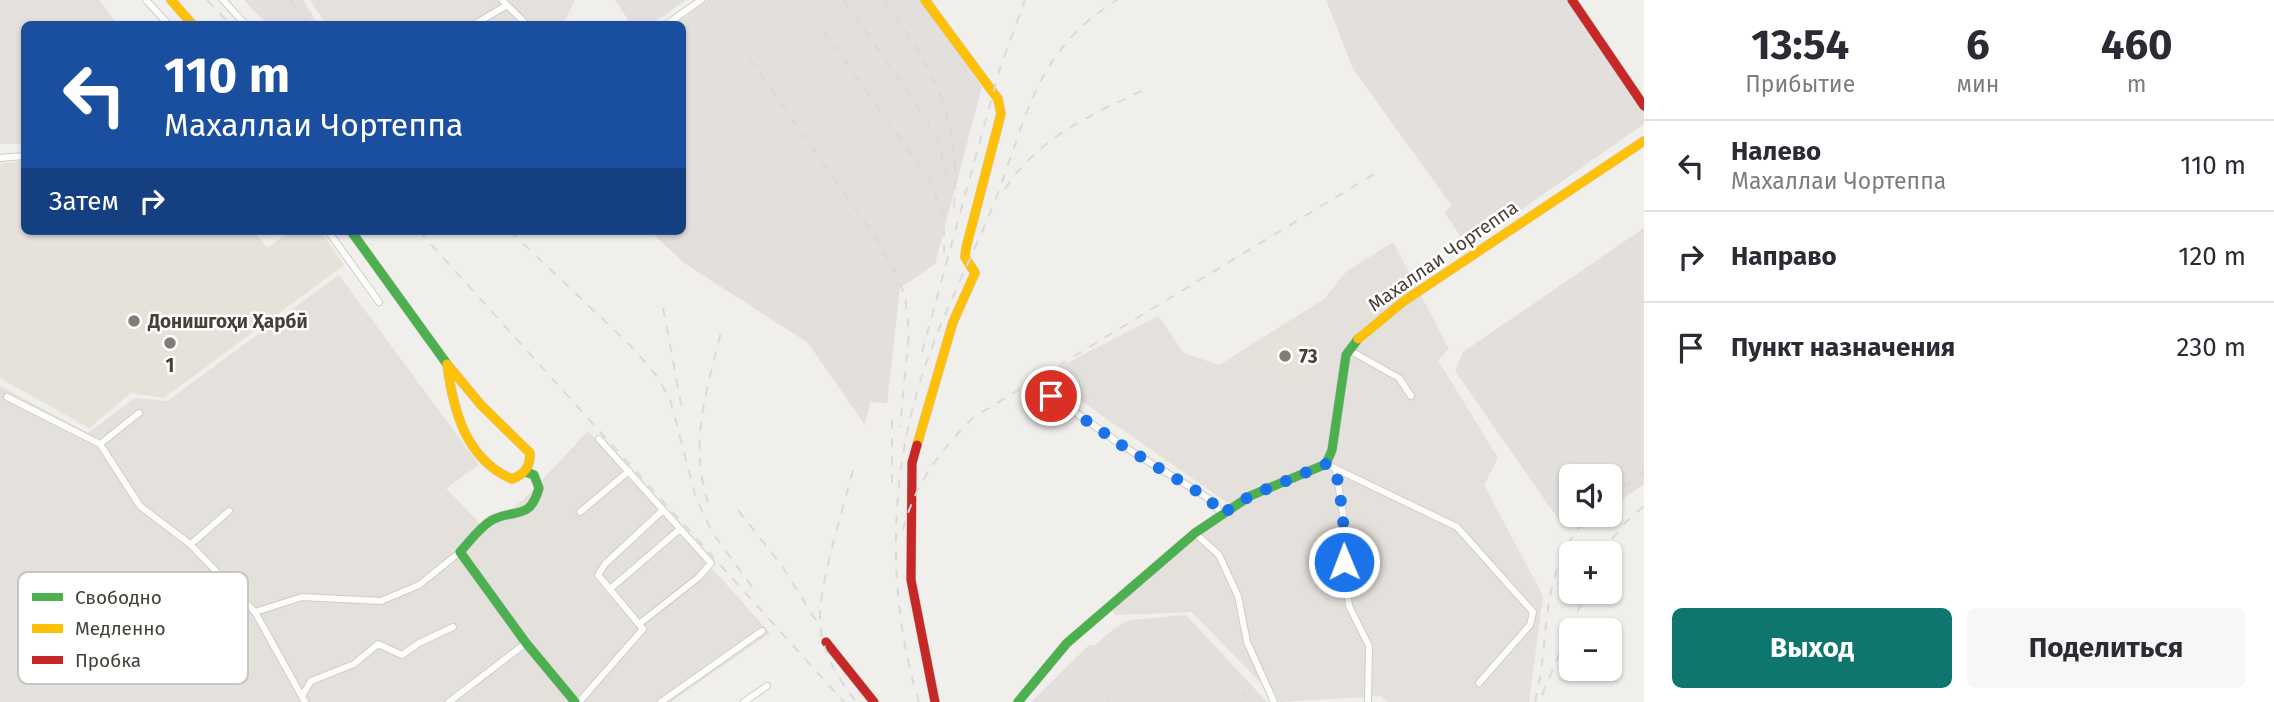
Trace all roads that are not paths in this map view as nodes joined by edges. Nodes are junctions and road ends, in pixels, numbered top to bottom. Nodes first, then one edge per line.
1 (146, 0) edge
2 (171, 0) edge
3 (223, 0) edge
4 (701, 0) edge
5 (925, 0) edge
6 (1572, 0) edge
7 (505, 3) edge
8 (165, 21) edge
9 (189, 21) edge
10 (242, 21) edge
11 (479, 21) edge
12 (523, 21) edge
13 (671, 21) edge
14 (1644, 106) edge
15 (1644, 141) edge
16 (21, 156) edge
17 (0, 158) edge
18 (331, 235) edge
19 (354, 235) edge
20 (379, 302) dead end
21 (1349, 350) junction
22 (447, 364) junction
23 (1045, 391) dead end
24 (1411, 396) dead end
25 (6, 397) dead end
26 (139, 413) dead end
27 (599, 439) dead end
28 (100, 444) junction
29 (1326, 464) junction
30 (1336, 470) junction
31 (629, 471) junction
32 (526, 472) junction
33 (663, 510) junction
34 (229, 511) dead end
35 (580, 512) dead end
36 (1222, 514) junction
37 (680, 529) junction
38 (1195, 533) junction
39 (191, 544) junction
40 (460, 552) junction
41 (217, 572) edge
42 (610, 589) junction
43 (248, 606) edge
44 (254, 612) junction
45 (639, 624) junction
46 (453, 627) dead end
47 (762, 631) dead end
48 (826, 642) dead end
49 (526, 643) junction
50 (1479, 683) dead end
51 (766, 686) dead end
52 (304, 699) edge
53 (449, 702) edge
54 (577, 702) edge
55 (661, 702) edge
56 (744, 702) edge
57 (874, 702) edge
58 (935, 702) edge
59 (1018, 702) edge
60 (1274, 702) edge
61 (1368, 702) edge

1 - 8 street
2 - 9 street
3 - 10 street
4 - 13 street
5 - 58 street
6 - 14 street
7 - 11 street
7 - 12 street
15 - 21 street, Махаллаи Чортеппа
16 - 17 street
18 - 20 street
19 - 22 street
21 - 24 street
21 - 29 street
22 - 32 street
22 - 32 street
23 - 36 street
25 - 28 street
26 - 28 street
27 - 31 street
28 - 39 street
29 - 30 street
29 - 36 street
30 - 50 street
30 - 61 street
31 - 33 street
31 - 35 street
32 - 40 street
33 - 37 street
33 - 42 street
34 - 39 street
36 - 38 street
37 - 42 street
37 - 45 street
38 - 59 street
38 - 60 street
39 - 41 street
40 - 44 street
40 - 49 street
42 - 45 street
43 - 44 street
44 - 52 street
45 - 54 street
46 - 52 street
47 - 55 street
48 - 57 street
49 - 53 street
49 - 54 street
51 - 56 street

